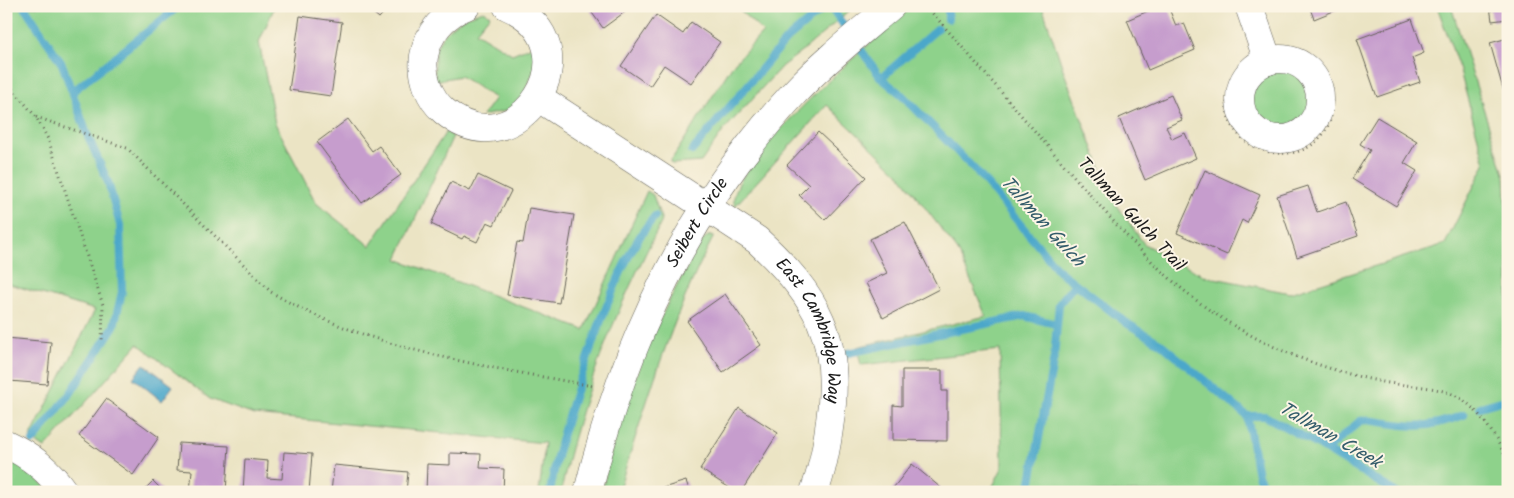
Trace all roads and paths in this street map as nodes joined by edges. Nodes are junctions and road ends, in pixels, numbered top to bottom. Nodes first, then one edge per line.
1 (466, 6) edge
2 (507, 6) edge
3 (890, 6) edge
4 (926, 6) edge
5 (1249, 6) edge
6 (1268, 61) dead end
7 (6, 81) edge
8 (539, 98) junction
9 (36, 117) junction
10 (705, 207) junction
11 (102, 342) dead end
12 (593, 386) dead end
13 (6, 444) edge
14 (1508, 462) edge
15 (6, 487) edge
16 (9, 492) edge
17 (64, 492) edge
18 (588, 492) edge
19 (814, 492) edge

1 - 8 street
2 - 8 street
3 - 10 street, Seibert Circle
4 - 14 path, Tallman Gulch Trail
5 - 6 street
7 - 9 path
8 - 10 street, East Cambridge Way
9 - 11 path
9 - 12 path
10 - 18 street, Seibert Circle
10 - 19 street, East Cambridge Way
13 - 17 street
15 - 16 path

